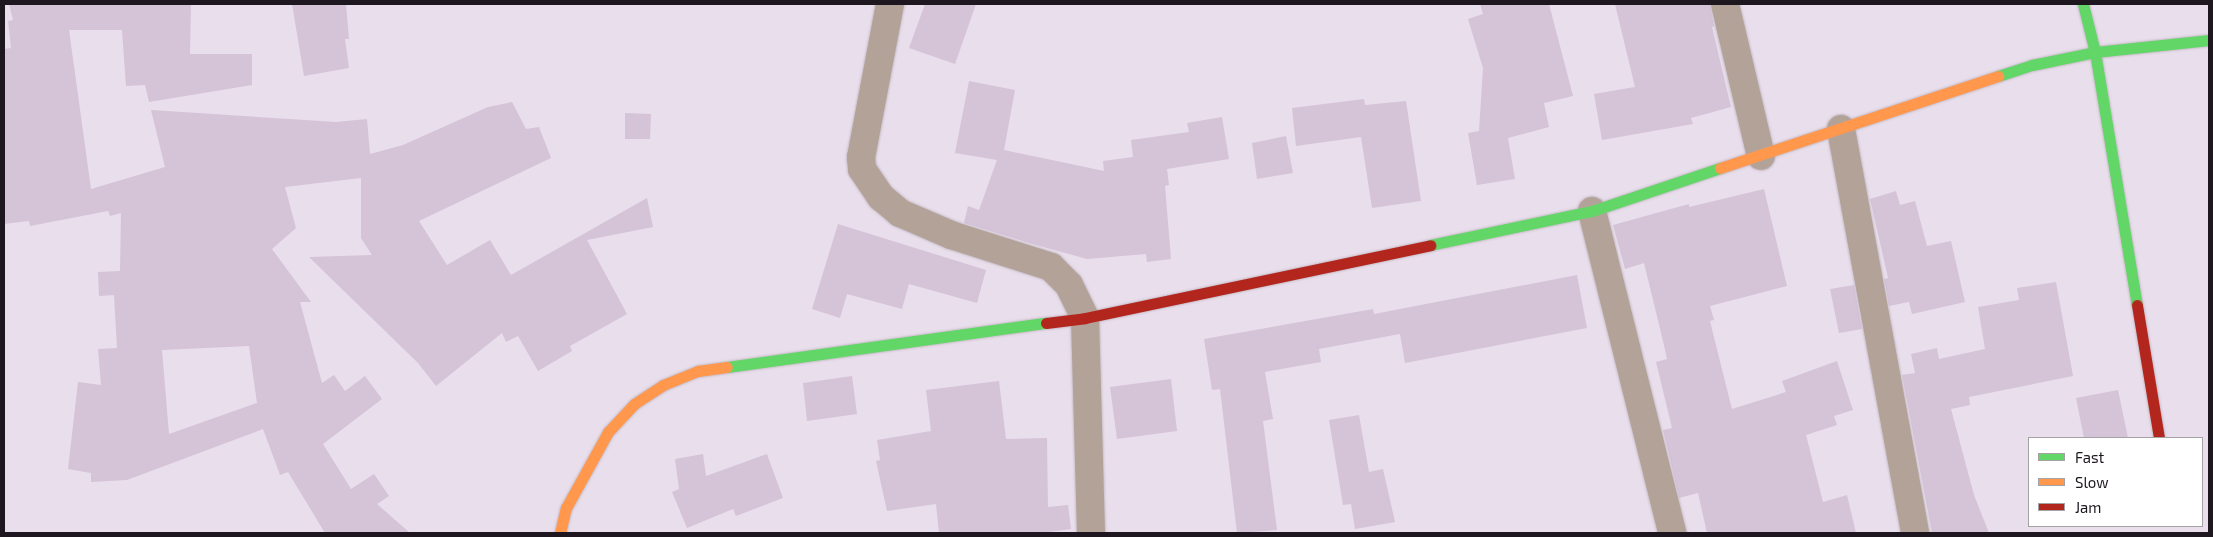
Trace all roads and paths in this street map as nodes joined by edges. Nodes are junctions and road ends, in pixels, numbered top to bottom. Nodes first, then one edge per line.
1 (890, 4) edge
2 (1725, 4) edge
3 (2083, 4) edge
4 (2209, 40) edge
5 (2095, 52) junction
6 (1841, 129) junction
7 (1761, 156) junction
8 (1592, 211) junction
9 (1085, 318) junction
10 (2159, 437) edge
11 (560, 533) edge
12 (1091, 533) edge
13 (1672, 533) edge
14 (1915, 533) edge

1 - 9 street
2 - 7 street
3 - 5 street
4 - 5 street
5 - 6 street
5 - 10 street
6 - 7 street
6 - 14 street
7 - 8 street
8 - 9 street
8 - 13 street
9 - 11 street
9 - 12 street

